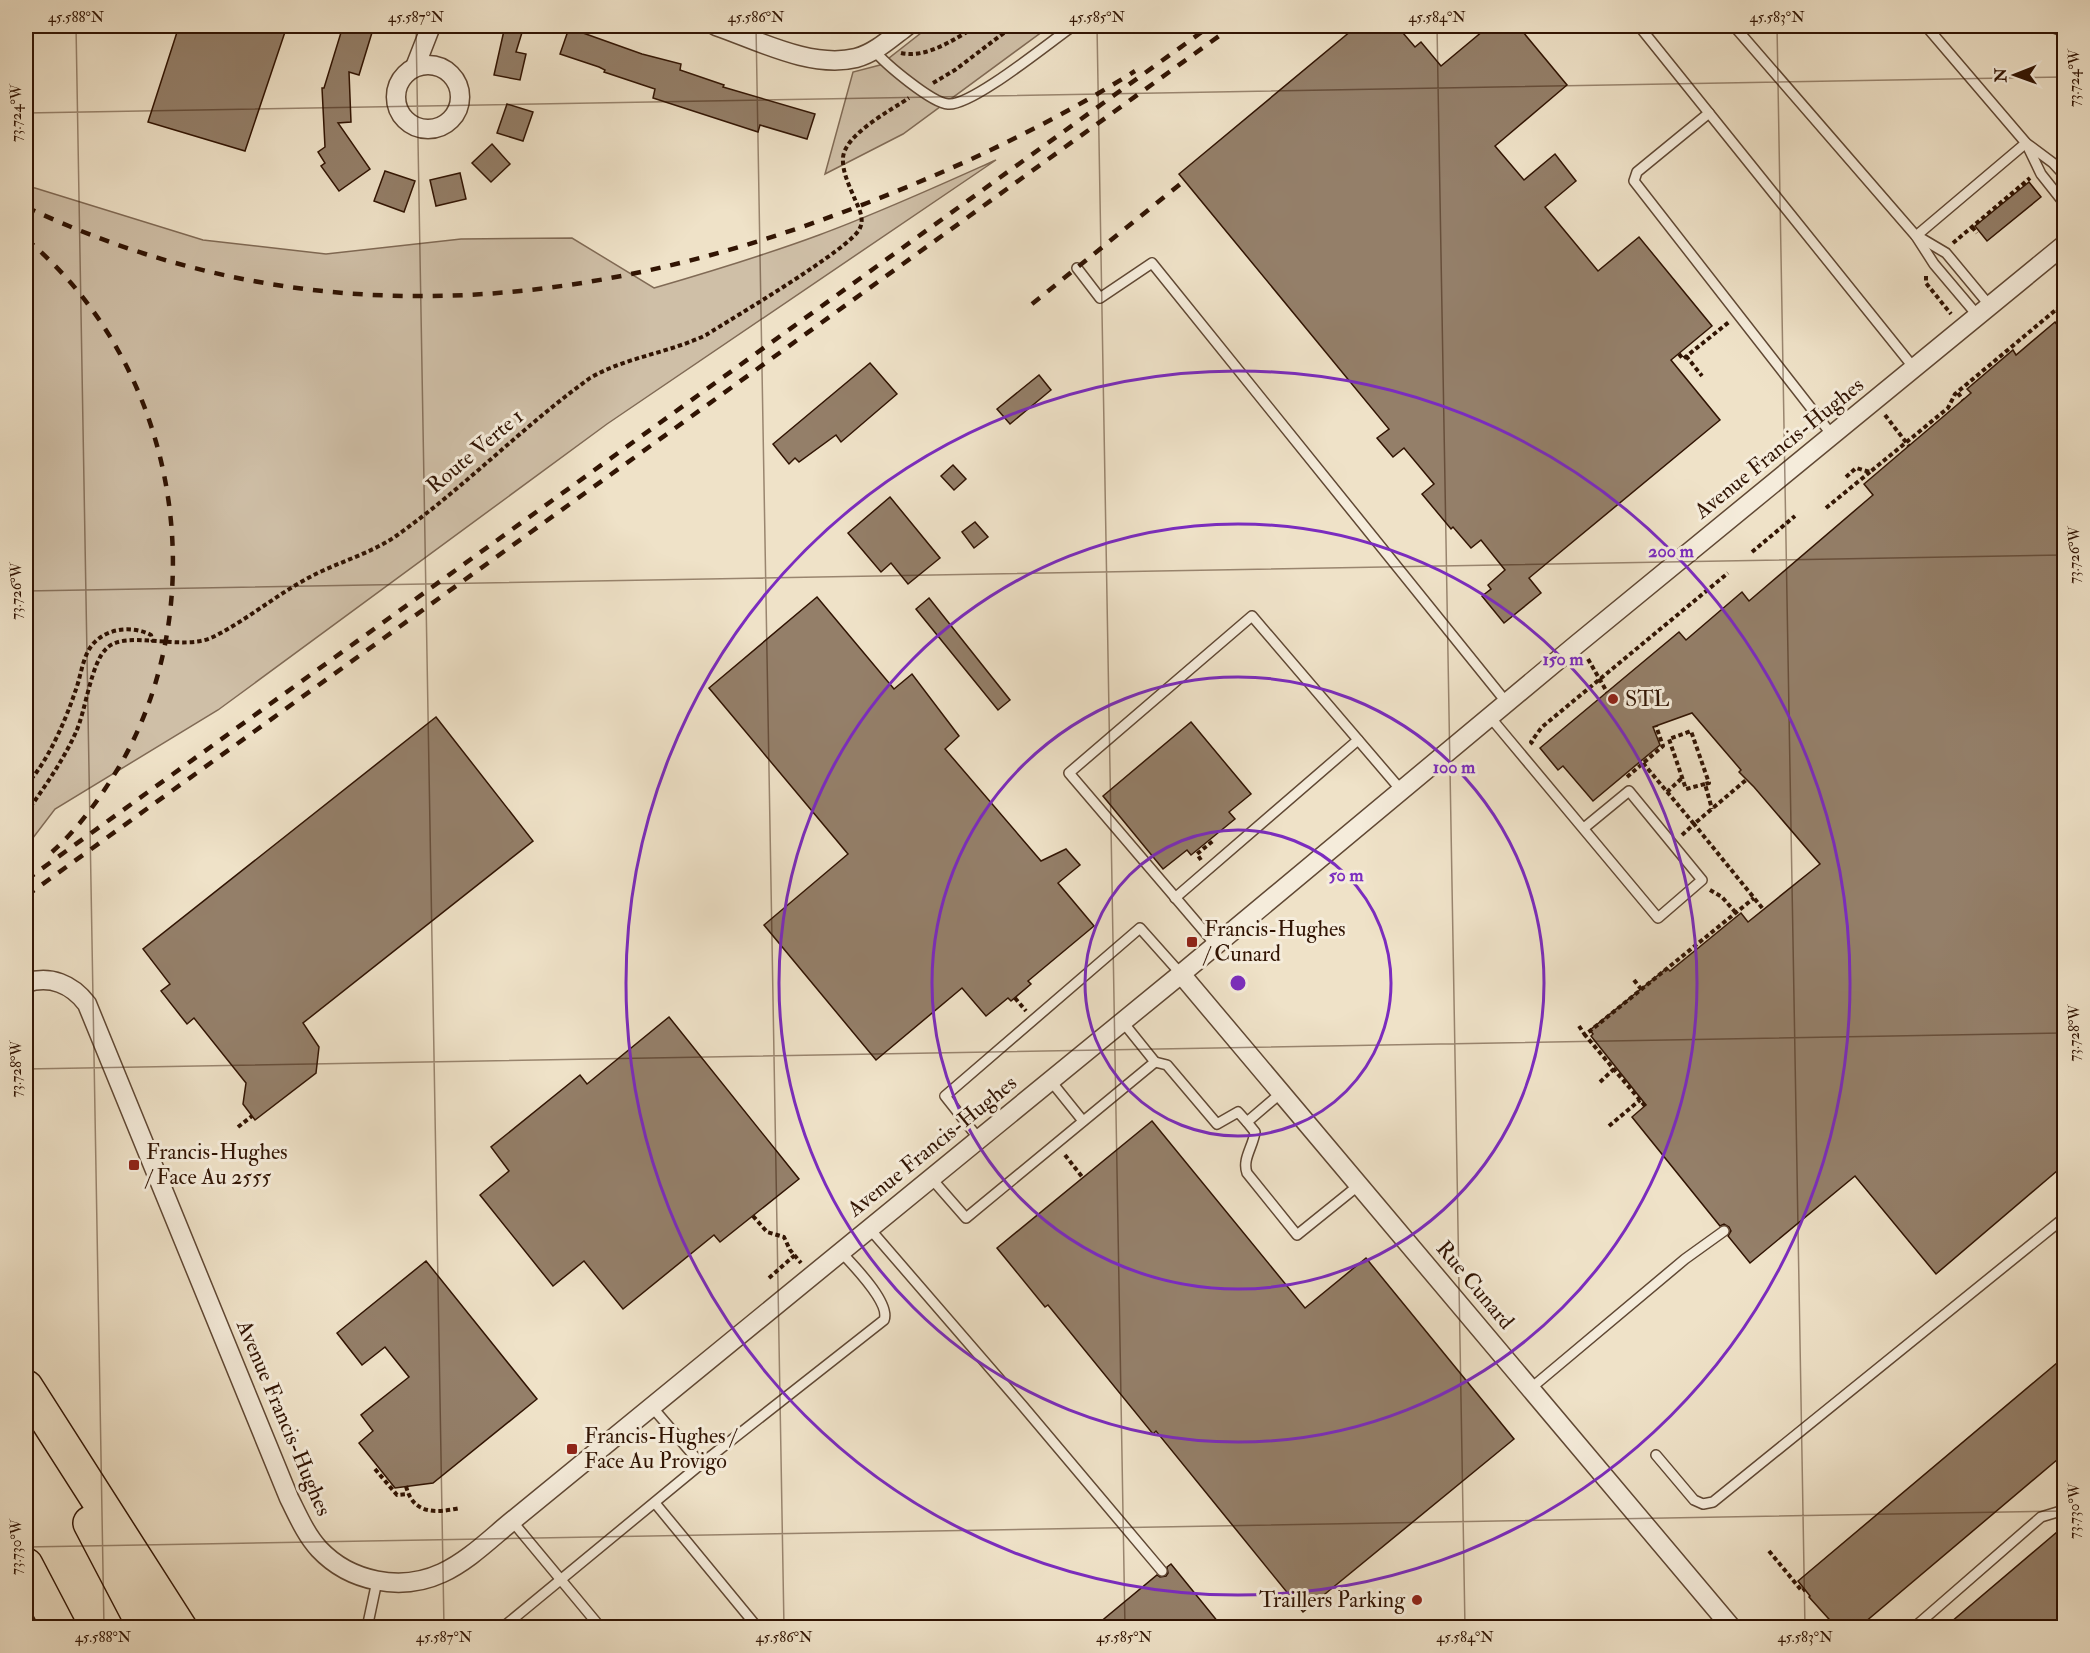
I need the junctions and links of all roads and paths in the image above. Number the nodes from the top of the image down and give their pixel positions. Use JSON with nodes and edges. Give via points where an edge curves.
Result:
{"nodes":[{"id":1,"x":431,"y":26,"type":"edge"},
{"id":2,"x":716,"y":26,"type":"edge"},
{"id":3,"x":907,"y":26,"type":"edge"},
{"id":4,"x":977,"y":26,"type":"edge"},
{"id":5,"x":1013,"y":26,"type":"edge"},
{"id":6,"x":1073,"y":26,"type":"edge"},
{"id":7,"x":1639,"y":26,"type":"edge"},
{"id":8,"x":1734,"y":26,"type":"edge"},
{"id":9,"x":1926,"y":26,"type":"edge"},
{"id":10,"x":2049,"y":26,"type":"edge"},
{"id":11,"x":2064,"y":32,"type":"edge"},
{"id":12,"x":880,"y":46,"type":"junction"},
{"id":13,"x":415,"y":67,"type":"dead end"},
{"id":14,"x":931,"y":85,"type":"dead end"},
{"id":15,"x":915,"y":94,"type":"dead end"},
{"id":16,"x":1709,"y":113,"type":"junction"},
{"id":17,"x":2026,"y":143,"type":"junction"},
{"id":18,"x":2064,"y":175,"type":"edge"},
{"id":19,"x":2032,"y":176,"type":"dead end"},
{"id":20,"x":2064,"y":202,"type":"edge"},
{"id":21,"x":1972,"y":227,"type":"junction"},
{"id":22,"x":1977,"y":233,"type":"dead end"},
{"id":23,"x":1916,"y":236,"type":"junction"},
{"id":24,"x":2064,"y":245,"type":"edge"},
{"id":25,"x":1950,"y":246,"type":"dead end"},
{"id":26,"x":1077,"y":268,"type":"dead end"},
{"id":27,"x":2064,"y":303,"type":"edge"},
{"id":28,"x":2057,"y":309,"type":"junction"},
{"id":29,"x":1984,"y":311,"type":"junction"},
{"id":30,"x":2064,"y":318,"type":"edge"},
{"id":31,"x":1729,"y":322,"type":"dead end"},
{"id":32,"x":1679,"y":354,"type":"dead end"},
{"id":33,"x":1686,"y":356,"type":"junction"},
{"id":34,"x":1914,"y":368,"type":"junction"},
{"id":35,"x":1702,"y":376,"type":"dead end"},
{"id":36,"x":1958,"y":393,"type":"junction"},
{"id":37,"x":1963,"y":400,"type":"dead end"},
{"id":38,"x":1884,"y":415,"type":"dead end"},
{"id":39,"x":1832,"y":435,"type":"junction"},
{"id":40,"x":1908,"y":444,"type":"junction"},
{"id":41,"x":1869,"y":472,"type":"junction"},
{"id":42,"x":1846,"y":477,"type":"dead end"},
{"id":43,"x":1826,"y":508,"type":"dead end"},
{"id":44,"x":1795,"y":516,"type":"dead end"},
{"id":45,"x":1752,"y":552,"type":"dead end"},
{"id":46,"x":1728,"y":573,"type":"dead end"},
{"id":47,"x":153,"y":642,"type":"junction"},
{"id":48,"x":1588,"y":659,"type":"dead end"},
{"id":49,"x":1600,"y":680,"type":"junction"},
{"id":50,"x":1607,"y":692,"type":"dead end"},
{"id":51,"x":1507,"y":703,"type":"junction"},
{"id":52,"x":1490,"y":717,"type":"junction"},
{"id":53,"x":1656,"y":726,"type":"dead end"},
{"id":54,"x":1358,"y":740,"type":"junction"},
{"id":55,"x":1669,"y":743,"type":"junction"},
{"id":56,"x":1663,"y":746,"type":"junction"},
{"id":57,"x":1537,"y":749,"type":"dead end"},
{"id":58,"x":1643,"y":763,"type":"junction"},
{"id":59,"x":1682,"y":778,"type":"junction"},
{"id":60,"x":1746,"y":780,"type":"dead end"},
{"id":61,"x":1621,"y":782,"type":"dead end"},
{"id":62,"x":1705,"y":784,"type":"junction"},
{"id":63,"x":26,"y":785,"type":"edge"},
{"id":64,"x":1401,"y":790,"type":"junction"},
{"id":65,"x":1667,"y":792,"type":"junction"},
{"id":66,"x":1712,"y":809,"type":"junction"},
{"id":67,"x":26,"y":813,"type":"edge"},
{"id":68,"x":1694,"y":824,"type":"junction"},
{"id":69,"x":1584,"y":828,"type":"junction"},
{"id":70,"x":1209,"y":834,"type":"dead end"},
{"id":71,"x":1214,"y":840,"type":"junction"},
{"id":72,"x":1218,"y":845,"type":"dead end"},
{"id":73,"x":1200,"y":858,"type":"dead end"},
{"id":74,"x":1709,"y":889,"type":"dead end"},
{"id":75,"x":1175,"y":897,"type":"junction"},
{"id":76,"x":1754,"y":898,"type":"junction"},
{"id":77,"x":1763,"y":909,"type":"dead end"},
{"id":78,"x":1736,"y":913,"type":"junction"},
{"id":79,"x":1215,"y":944,"type":"junction"},
{"id":80,"x":1181,"y":974,"type":"junction"},
{"id":81,"x":1634,"y":980,"type":"dead end"},
{"id":82,"x":26,"y":983,"type":"edge"},
{"id":83,"x":1641,"y":989,"type":"junction"},
{"id":84,"x":1122,"y":1021,"type":"junction"},
{"id":85,"x":1579,"y":1026,"type":"dead end"},
{"id":86,"x":1585,"y":1035,"type":"junction"},
{"id":87,"x":1155,"y":1062,"type":"junction"},
{"id":88,"x":1614,"y":1069,"type":"junction"},
{"id":89,"x":1050,"y":1080,"type":"junction"},
{"id":90,"x":1600,"y":1082,"type":"dead end"},
{"id":91,"x":1281,"y":1093,"type":"junction"},
{"id":92,"x":1640,"y":1100,"type":"junction"},
{"id":93,"x":1645,"y":1106,"type":"dead end"},
{"id":94,"x":252,"y":1116,"type":"dead end"},
{"id":95,"x":1083,"y":1121,"type":"junction"},
{"id":96,"x":1247,"y":1122,"type":"junction"},
{"id":97,"x":238,"y":1126,"type":"dead end"},
{"id":98,"x":1609,"y":1126,"type":"dead end"},
{"id":99,"x":979,"y":1139,"type":"junction"},
{"id":100,"x":1064,"y":1153,"type":"dead end"},
{"id":101,"x":931,"y":1178,"type":"junction"},
{"id":102,"x":1083,"y":1178,"type":"dead end"},
{"id":103,"x":1359,"y":1185,"type":"junction"},
{"id":104,"x":753,"y":1216,"type":"dead end"},
{"id":105,"x":2064,"y":1218,"type":"edge"},
{"id":106,"x":869,"y":1228,"type":"junction"},
{"id":107,"x":1724,"y":1231,"type":"dead end"},
{"id":108,"x":841,"y":1252,"type":"junction"},
{"id":109,"x":795,"y":1255,"type":"junction"},
{"id":110,"x":801,"y":1263,"type":"dead end"},
{"id":111,"x":769,"y":1278,"type":"dead end"},
{"id":112,"x":26,"y":1387,"type":"edge"},
{"id":113,"x":1530,"y":1389,"type":"junction"},
{"id":114,"x":26,"y":1396,"type":"edge"},
{"id":115,"x":652,"y":1407,"type":"junction"},
{"id":116,"x":1656,"y":1455,"type":"dead end"},
{"id":117,"x":701,"y":1464,"type":"junction"},
{"id":118,"x":375,"y":1469,"type":"dead end"},
{"id":119,"x":406,"y":1486,"type":"dead end"},
{"id":120,"x":408,"y":1494,"type":"junction"},
{"id":121,"x":655,"y":1503,"type":"junction"},
{"id":122,"x":460,"y":1508,"type":"dead end"},
{"id":123,"x":2064,"y":1510,"type":"edge"},
{"id":124,"x":512,"y":1521,"type":"junction"},
{"id":125,"x":1769,"y":1551,"type":"dead end"},
{"id":126,"x":26,"y":1565,"type":"edge"},
{"id":127,"x":1162,"y":1571,"type":"dead end"},
{"id":128,"x":561,"y":1580,"type":"junction"},
{"id":129,"x":377,"y":1581,"type":"junction"},
{"id":130,"x":1805,"y":1589,"type":"dead end"},
{"id":131,"x":1917,"y":1627,"type":"edge"},
{"id":132,"x":59,"y":1628,"type":"edge"},
{"id":133,"x":145,"y":1628,"type":"edge"},
{"id":134,"x":180,"y":1628,"type":"edge"},
{"id":135,"x":367,"y":1628,"type":"edge"},
{"id":136,"x":502,"y":1628,"type":"edge"},
{"id":137,"x":601,"y":1628,"type":"edge"},
{"id":138,"x":758,"y":1628,"type":"edge"},
{"id":139,"x":1732,"y":1628,"type":"edge"}],
"edges":[{"from":1,"to":13,"type":"street"},
{"from":2,"to":12,"type":"street","via":[[803,57],[856,58]]},
{"from":3,"to":12,"type":"street"},
{"from":4,"to":12,"type":"path","via":[[922,52],[904,54]]},
{"from":5,"to":14,"type":"path"},
{"from":6,"to":12,"type":"lane","via":[[974,96],[954,104],[939,101],[891,67]]},
{"from":7,"to":16,"type":"lane"},
{"from":8,"to":23,"type":"lane"},
{"from":9,"to":17,"type":"lane"},
{"from":10,"to":11,"type":"lane"},
{"from":15,"to":47,"type":"path","name":"Route Verte 1","via":[[878,118],[845,150],[843,168],[861,224],[852,239],[833,253],[706,335],[590,378],[384,544],[301,582],[213,637],[190,644]]},
{"from":16,"to":34,"type":"lane"},
{"from":16,"to":39,"type":"lane","via":[[1637,172],[1634,181]]},
{"from":17,"to":18,"type":"lane"},
{"from":17,"to":20,"type":"lane","via":[[2041,174]]},
{"from":17,"to":23,"type":"lane"},
{"from":19,"to":21,"type":"path"},
{"from":21,"to":22,"type":"path"},
{"from":21,"to":25,"type":"path"},
{"from":23,"to":29,"type":"lane","via":[[1934,264]]},
{"from":23,"to":29,"type":"lane","via":[[1946,254]]},
{"from":24,"to":29,"type":"street","name":"Avenue Francis-Hughes"},
{"from":26,"to":51,"type":"lane","via":[[1100,298],[1152,263]]},
{"from":27,"to":28,"type":"path"},
{"from":28,"to":30,"type":"path"},
{"from":28,"to":36,"type":"path"},
{"from":29,"to":34,"type":"street","name":"Avenue Francis-Hughes"},
{"from":31,"to":33,"type":"path"},
{"from":32,"to":33,"type":"path","via":[[1683,359]]},
{"from":33,"to":35,"type":"path"},
{"from":34,"to":39,"type":"street","name":"Avenue Francis-Hughes"},
{"from":36,"to":37,"type":"path"},
{"from":36,"to":40,"type":"path","via":[[1948,408]]},
{"from":38,"to":40,"type":"path"},
{"from":39,"to":51,"type":"street","name":"Avenue Francis-Hughes"},
{"from":40,"to":41,"type":"path"},
{"from":41,"to":42,"type":"path","via":[[1857,468]]},
{"from":41,"to":43,"type":"path"},
{"from":44,"to":45,"type":"path"},
{"from":46,"to":49,"type":"path"},
{"from":47,"to":63,"type":"path","via":[[146,632],[123,629],[104,635],[94,644],[61,725],[38,772]]},
{"from":47,"to":67,"type":"path","name":"Route Verte 1","via":[[120,641],[106,649],[96,667],[72,741]]},
{"from":48,"to":49,"type":"path"},
{"from":49,"to":50,"type":"path"},
{"from":49,"to":57,"type":"path","via":[[1542,727],[1532,742]]},
{"from":51,"to":52,"type":"street","name":"Avenue Francis-Hughes"},
{"from":52,"to":64,"type":"street","name":"Avenue Francis-Hughes"},
{"from":52,"to":69,"type":"lane"},
{"from":53,"to":56,"type":"path"},
{"from":54,"to":64,"type":"lane"},
{"from":54,"to":75,"type":"lane"},
{"from":54,"to":75,"type":"lane","via":[[1252,616],[1069,773]]},
{"from":55,"to":56,"type":"path"},
{"from":55,"to":59,"type":"path"},
{"from":55,"to":62,"type":"path","via":[[1669,739],[1691,731],[1709,783]]},
{"from":56,"to":58,"type":"path"},
{"from":58,"to":61,"type":"path"},
{"from":58,"to":65,"type":"path"},
{"from":59,"to":62,"type":"path","via":[[1686,789]]},
{"from":59,"to":65,"type":"path"},
{"from":60,"to":66,"type":"path"},
{"from":62,"to":66,"type":"path"},
{"from":64,"to":79,"type":"street","name":"Avenue Francis-Hughes"},
{"from":65,"to":68,"type":"path"},
{"from":66,"to":68,"type":"path"},
{"from":68,"to":76,"type":"path"},
{"from":69,"to":69,"type":"lane","via":[[1658,918],[1702,880],[1629,791]]},
{"from":70,"to":71,"type":"path"},
{"from":71,"to":72,"type":"path"},
{"from":71,"to":73,"type":"path","via":[[1197,854]]},
{"from":74,"to":78,"type":"path"},
{"from":75,"to":79,"type":"lane"},
{"from":76,"to":77,"type":"path"},
{"from":76,"to":78,"type":"path"},
{"from":78,"to":83,"type":"path"},
{"from":79,"to":80,"type":"street","name":"Avenue Francis-Hughes"},
{"from":80,"to":84,"type":"street","name":"Avenue Francis-Hughes"},
{"from":80,"to":91,"type":"street","name":"Rue Cunard"},
{"from":80,"to":99,"type":"lane","via":[[1140,928],[945,1096]]},
{"from":81,"to":83,"type":"path"},
{"from":82,"to":129,"type":"street","name":"Avenue Francis-Hughes","via":[[58,982],[72,988],[87,1004],[300,1522],[319,1549],[336,1564]]},
{"from":83,"to":86,"type":"path"},
{"from":84,"to":87,"type":"lane"},
{"from":84,"to":89,"type":"street","name":"Avenue Francis-Hughes"},
{"from":85,"to":86,"type":"path"},
{"from":86,"to":88,"type":"path"},
{"from":87,"to":95,"type":"lane"},
{"from":87,"to":96,"type":"lane","via":[[1167,1065],[1217,1124],[1238,1112]]},
{"from":88,"to":90,"type":"path"},
{"from":88,"to":92,"type":"path"},
{"from":89,"to":95,"type":"lane"},
{"from":89,"to":99,"type":"street","name":"Avenue Francis-Hughes"},
{"from":91,"to":96,"type":"lane"},
{"from":91,"to":103,"type":"street","name":"Rue Cunard"},
{"from":92,"to":93,"type":"path"},
{"from":92,"to":98,"type":"path"},
{"from":94,"to":97,"type":"path"},
{"from":95,"to":101,"type":"lane","via":[[966,1218]]},
{"from":96,"to":103,"type":"lane","via":[[1255,1132],[1246,1159],[1247,1173],[1298,1235]]},
{"from":99,"to":101,"type":"street","name":"Avenue Francis-Hughes"},
{"from":100,"to":102,"type":"path"},
{"from":101,"to":106,"type":"street","name":"Avenue Francis-Hughes"},
{"from":103,"to":113,"type":"street","name":"Rue Cunard"},
{"from":104,"to":109,"type":"path","via":[[767,1232],[784,1237]]},
{"from":105,"to":116,"type":"lane","via":[[1713,1502],[1703,1504],[1694,1500]]},
{"from":106,"to":108,"type":"street","name":"Avenue Francis-Hughes"},
{"from":106,"to":127,"type":"lane"},
{"from":107,"to":113,"type":"lane"},
{"from":108,"to":115,"type":"street","name":"Avenue Francis-Hughes"},
{"from":108,"to":117,"type":"lane","via":[[884,1306],[884,1320]]},
{"from":109,"to":110,"type":"path"},
{"from":109,"to":111,"type":"path"},
{"from":112,"to":134,"type":"highway"},
{"from":113,"to":139,"type":"street","name":"Rue Cunard"},
{"from":114,"to":133,"type":"highway"},
{"from":115,"to":117,"type":"lane"},
{"from":115,"to":124,"type":"street","name":"Avenue Francis-Hughes"},
{"from":117,"to":121,"type":"lane"},
{"from":118,"to":120,"type":"path","via":[[397,1495]]},
{"from":119,"to":120,"type":"path"},
{"from":120,"to":122,"type":"path","via":[[414,1505],[436,1512]]},
{"from":121,"to":128,"type":"lane"},
{"from":121,"to":138,"type":"lane"},
{"from":123,"to":131,"type":"lane","via":[[2041,1517]]},
{"from":124,"to":128,"type":"lane"},
{"from":124,"to":129,"type":"street","name":"Avenue Francis-Hughes","via":[[442,1573],[410,1582]]},
{"from":125,"to":130,"type":"path","via":[[1802,1591]]},
{"from":126,"to":132,"type":"highway"},
{"from":128,"to":136,"type":"lane"},
{"from":128,"to":137,"type":"lane"},
{"from":129,"to":135,"type":"lane"}]}
